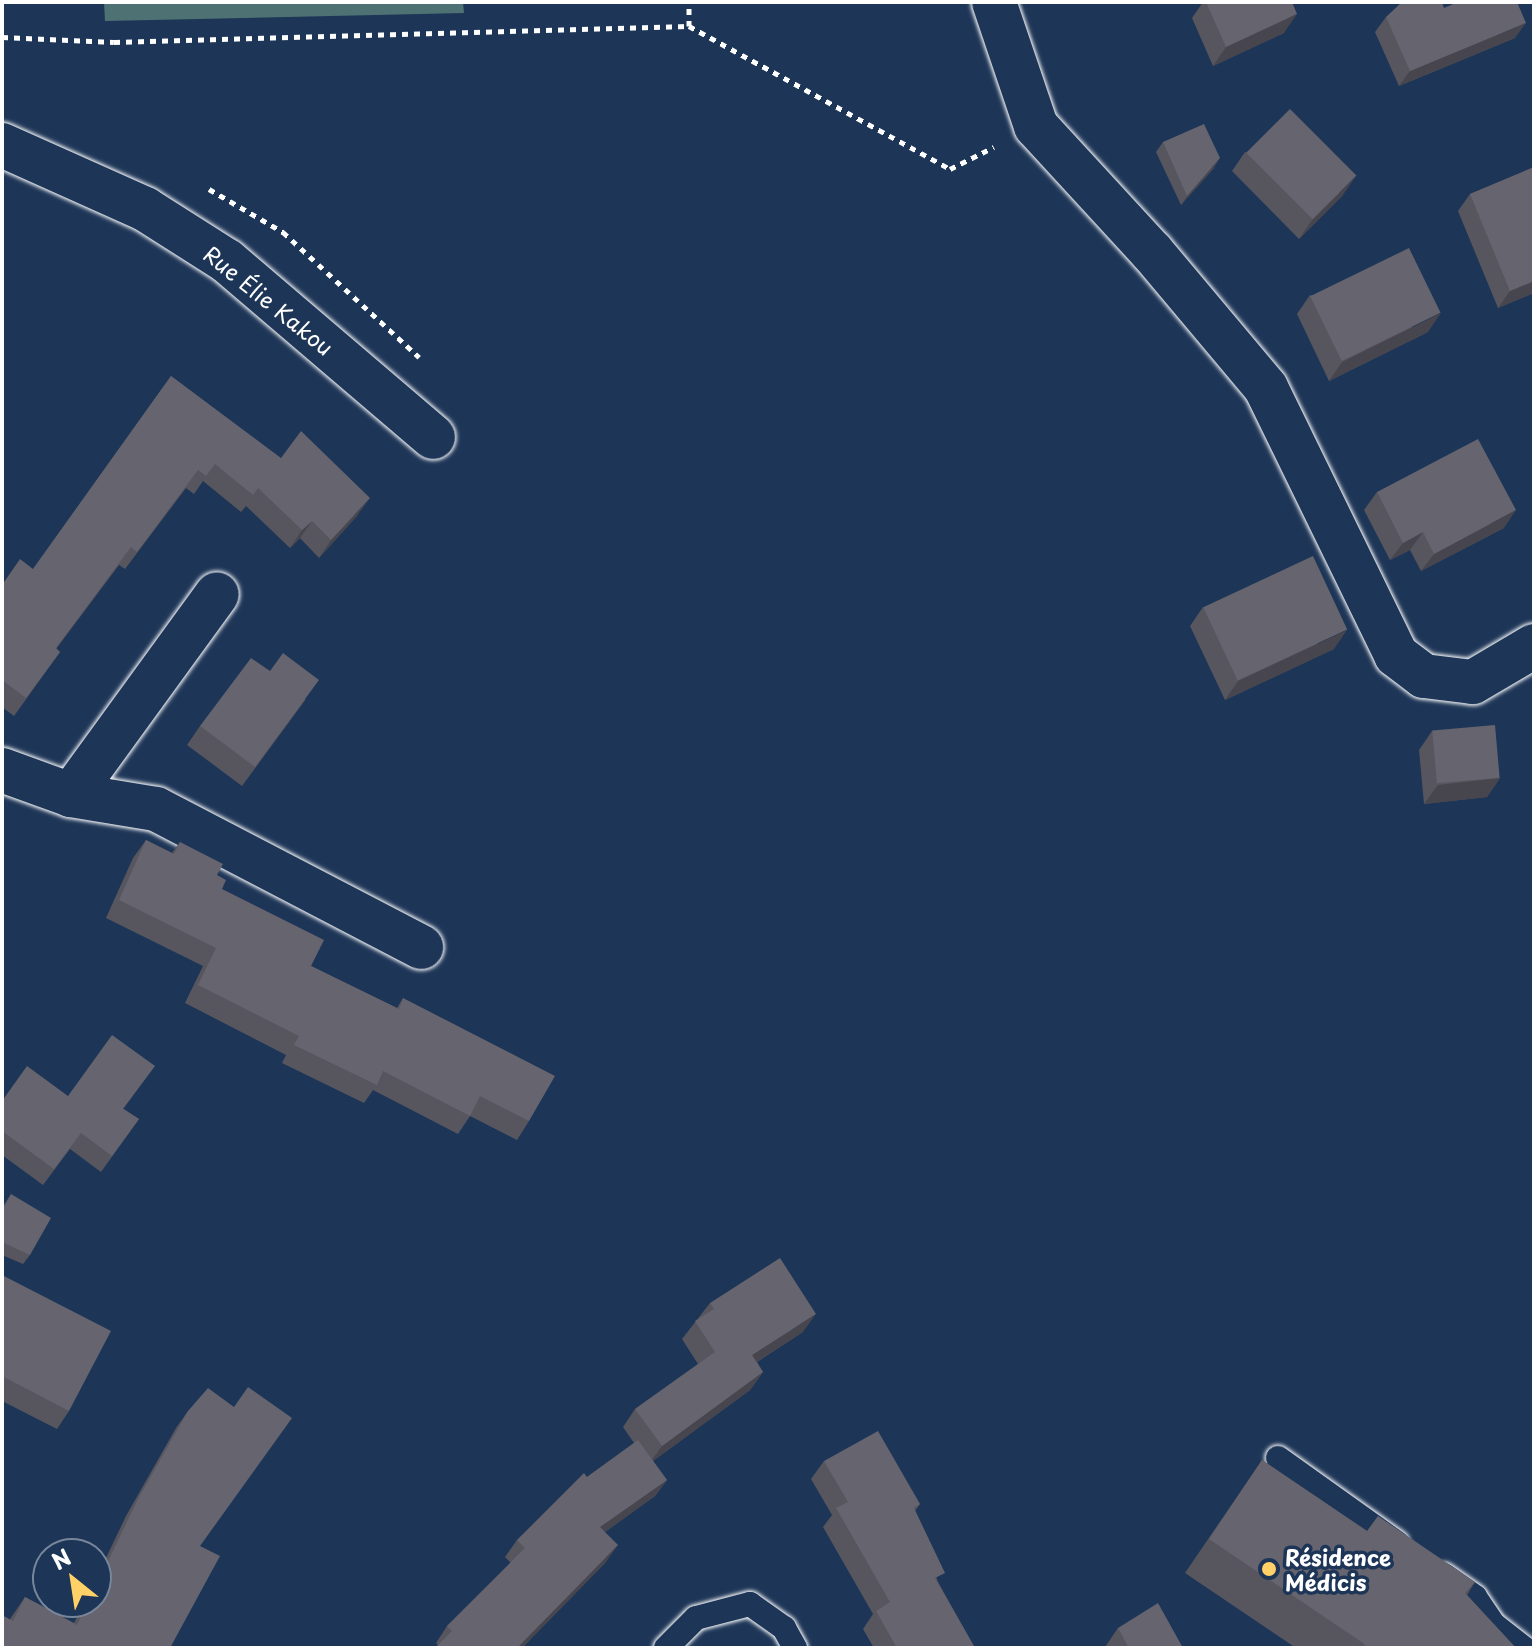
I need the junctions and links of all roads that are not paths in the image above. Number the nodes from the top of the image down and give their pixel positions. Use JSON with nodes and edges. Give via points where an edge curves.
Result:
{"nodes":[{"id":1,"x":994,"y":2,"type":"edge"},
{"id":2,"x":2,"y":145,"type":"edge"},
{"id":3,"x":433,"y":437,"type":"dead end"},
{"id":4,"x":217,"y":594,"type":"dead end"},
{"id":5,"x":1534,"y":646,"type":"edge"},
{"id":6,"x":2,"y":770,"type":"edge"},
{"id":7,"x":71,"y":795,"type":"junction"},
{"id":8,"x":421,"y":947,"type":"dead end"},
{"id":9,"x":1278,"y":1458,"type":"dead end"},
{"id":10,"x":666,"y":1648,"type":"edge"},
{"id":11,"x":795,"y":1648,"type":"edge"},
{"id":12,"x":1524,"y":1648,"type":"edge"}],
"edges":[{"from":1,"to":5,"type":"street","via":[[1036,126],[1152,252],[1266,388],[1396,655],[1424,676],[1473,682]]},
{"from":2,"to":3,"type":"street","name":"Rue Élie Kakou","via":[[145,209],[227,261]]},
{"from":4,"to":7,"type":"street"},
{"from":6,"to":7,"type":"street"},
{"from":7,"to":8,"type":"street","via":[[156,809]]},
{"from":9,"to":12,"type":"lane","via":[[1475,1597],[1493,1624]]},
{"from":10,"to":11,"type":"lane","via":[[696,1618],[750,1604],[784,1628]]}]}
